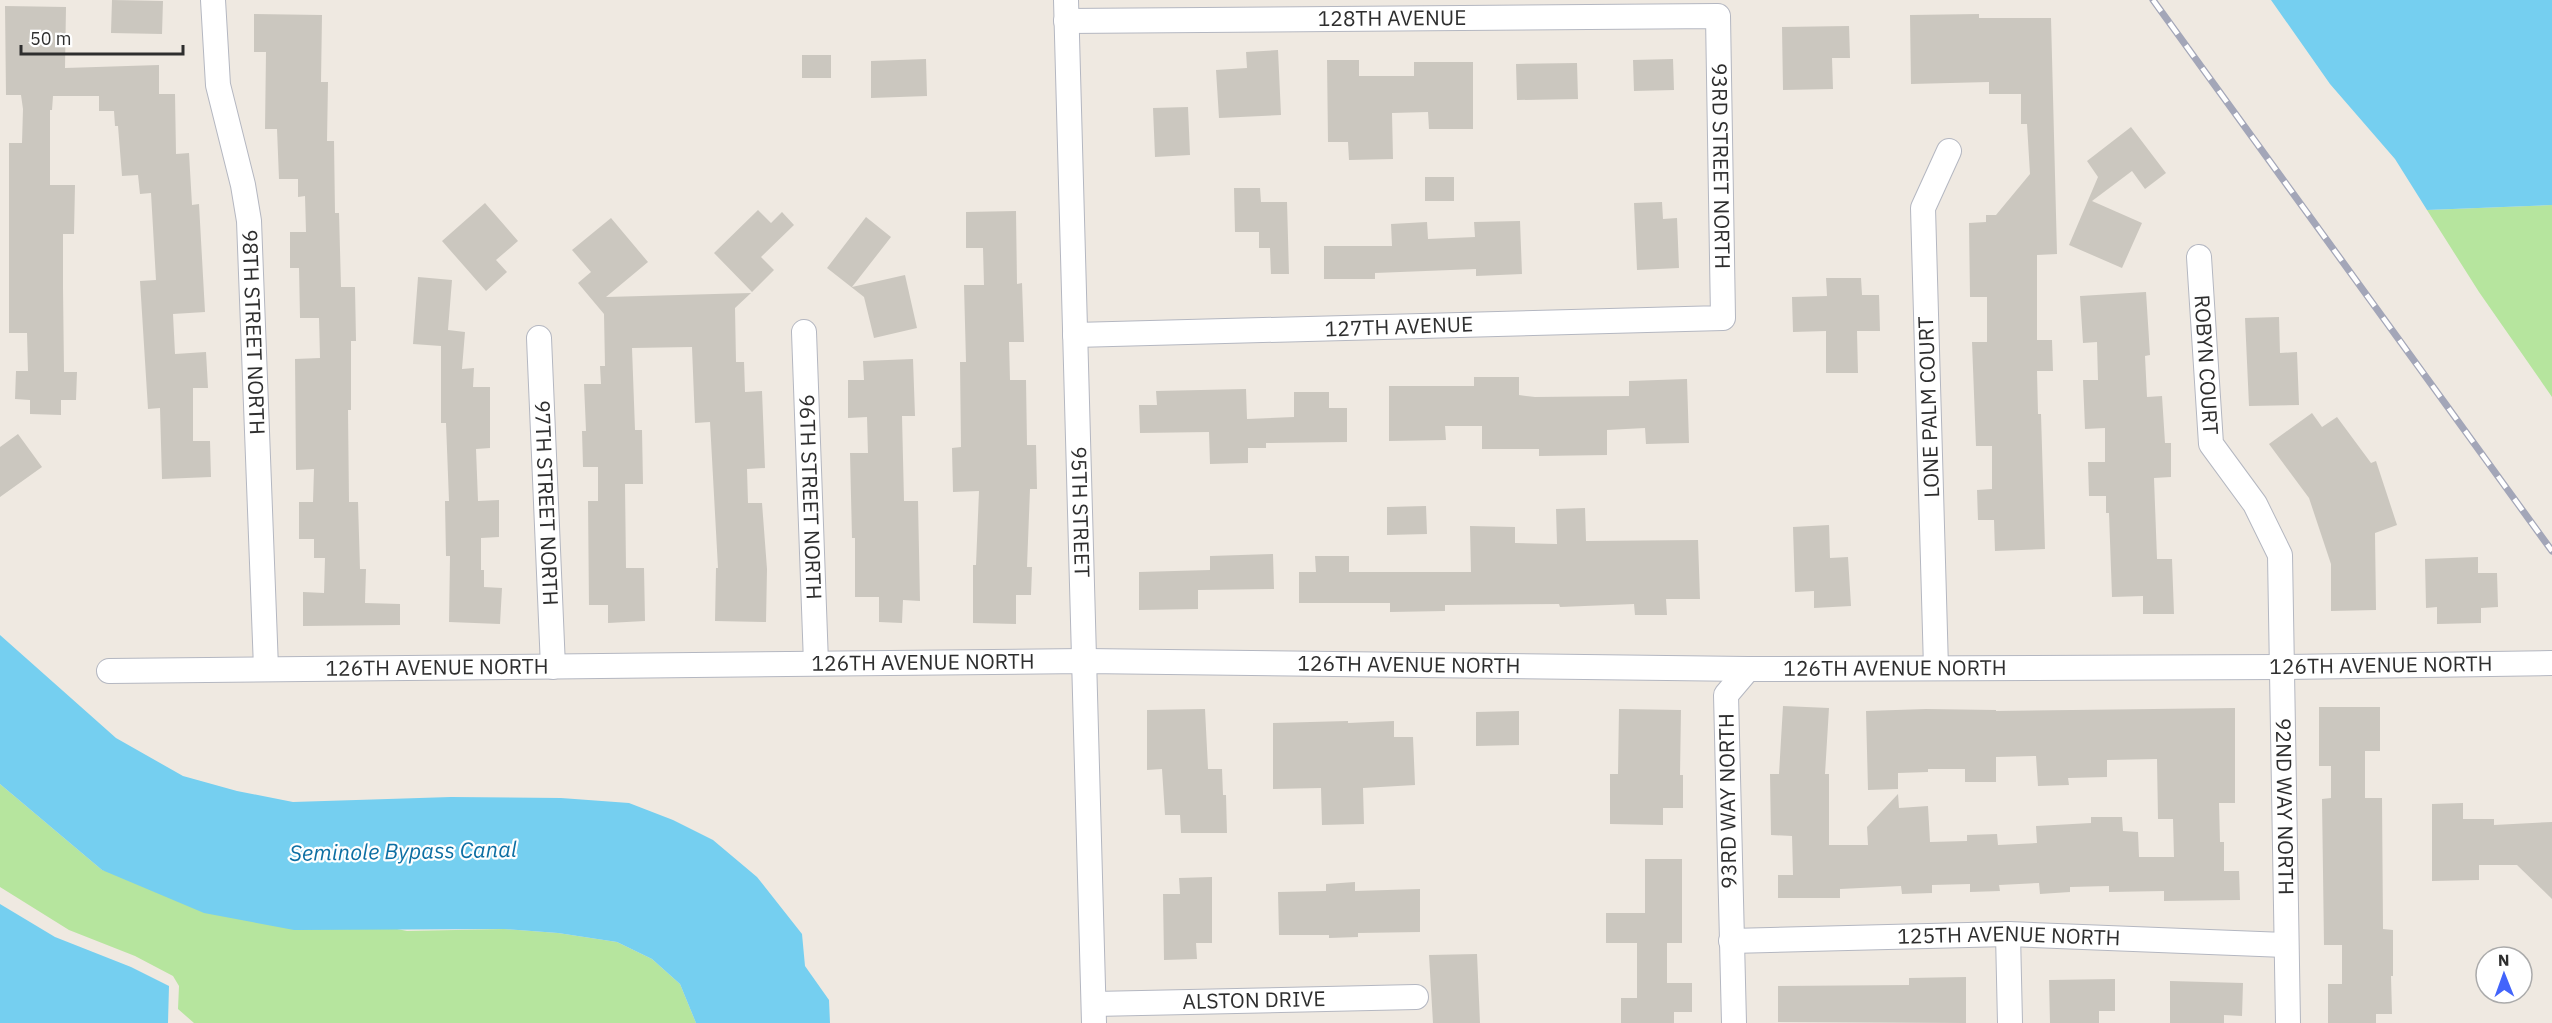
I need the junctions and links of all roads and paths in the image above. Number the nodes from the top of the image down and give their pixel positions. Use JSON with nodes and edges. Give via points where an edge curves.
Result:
{"nodes":[{"id":1,"x":213,"y":0,"type":"edge"},
{"id":2,"x":1066,"y":10,"type":"edge"},
{"id":3,"x":1718,"y":16,"type":"joint"},
{"id":4,"x":1949,"y":151,"type":"dead end"},
{"id":5,"x":2199,"y":257,"type":"dead end"},
{"id":6,"x":1723,"y":318,"type":"joint"},
{"id":7,"x":804,"y":332,"type":"dead end"},
{"id":8,"x":1075,"y":335,"type":"junction"},
{"id":9,"x":539,"y":338,"type":"dead end"},
{"id":10,"x":1085,"y":661,"type":"junction"},
{"id":11,"x":816,"y":663,"type":"junction"},
{"id":12,"x":2552,"y":663,"type":"edge"},
{"id":13,"x":554,"y":667,"type":"junction"},
{"id":14,"x":2281,"y":667,"type":"junction"},
{"id":15,"x":266,"y":668,"type":"junction"},
{"id":16,"x":1936,"y":668,"type":"junction"},
{"id":17,"x":1748,"y":669,"type":"junction"},
{"id":18,"x":109,"y":671,"type":"dead end"},
{"id":19,"x":2008,"y":934,"type":"junction"},
{"id":20,"x":1731,"y":940,"type":"junction"},
{"id":21,"x":2285,"y":945,"type":"junction"},
{"id":22,"x":1416,"y":997,"type":"dead end"},
{"id":23,"x":1094,"y":1013,"type":"edge"},
{"id":24,"x":1734,"y":1023,"type":"edge"},
{"id":25,"x":2010,"y":1023,"type":"edge"},
{"id":26,"x":2288,"y":1023,"type":"edge"}],
"edges":[{"from":1,"to":15,"type":"street","name":"98TH STREET NORTH","via":[[218,85],[243,185],[250,239]]},
{"from":2,"to":3,"type":"street","name":"128TH AVENUE"},
{"from":2,"to":8,"type":"street","name":"95TH STREET"},
{"from":3,"to":6,"type":"street","name":"93RD STREET NORTH"},
{"from":4,"to":16,"type":"street","name":"LONE PALM COURT","via":[[1923,208]]},
{"from":5,"to":14,"type":"street","name":"ROBYN COURT","via":[[2211,444],[2255,504],[2280,555]]},
{"from":6,"to":8,"type":"street","name":"127TH AVENUE"},
{"from":7,"to":11,"type":"street","name":"96TH STREET NORTH"},
{"from":8,"to":10,"type":"street","name":"95TH STREET"},
{"from":9,"to":13,"type":"street","name":"97TH STREET NORTH"},
{"from":10,"to":11,"type":"street","name":"126TH AVENUE NORTH"},
{"from":10,"to":17,"type":"street","name":"126TH AVENUE NORTH"},
{"from":10,"to":23,"type":"street","name":"95TH STREET"},
{"from":11,"to":13,"type":"street","name":"126TH AVENUE NORTH"},
{"from":12,"to":14,"type":"street","name":"126TH AVENUE NORTH"},
{"from":13,"to":15,"type":"street","name":"126TH AVENUE NORTH"},
{"from":14,"to":16,"type":"street","name":"126TH AVENUE NORTH"},
{"from":14,"to":21,"type":"street","name":"92ND WAY NORTH"},
{"from":15,"to":18,"type":"street","name":"126TH AVENUE NORTH"},
{"from":16,"to":17,"type":"street","name":"126TH AVENUE NORTH"},
{"from":17,"to":20,"type":"street","name":"93RD WAY NORTH","via":[[1726,694]]},
{"from":19,"to":20,"type":"street","name":"125TH AVENUE NORTH"},
{"from":19,"to":21,"type":"street","name":"125TH AVENUE NORTH"},
{"from":19,"to":25,"type":"street"},
{"from":20,"to":24,"type":"street","name":"93RD WAY NORTH"},
{"from":21,"to":26,"type":"street","name":"92ND WAY NORTH"},
{"from":22,"to":23,"type":"street","name":"ALSTON DRIVE"}]}
